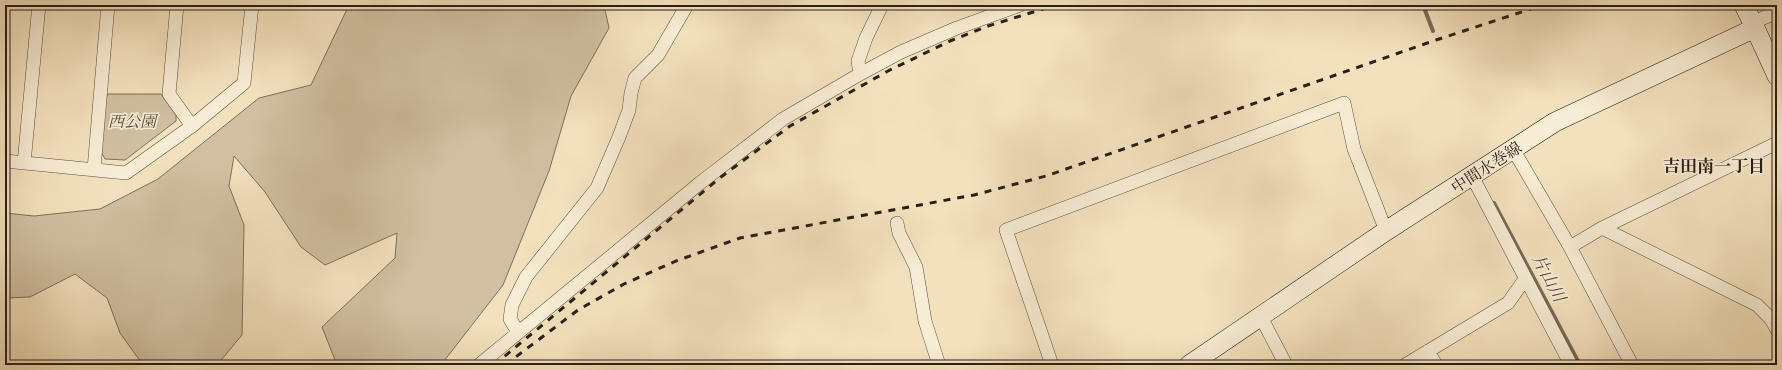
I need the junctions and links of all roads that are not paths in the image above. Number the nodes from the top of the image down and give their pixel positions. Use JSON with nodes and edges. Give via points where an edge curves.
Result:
{"nodes":[{"id":1,"x":39,"y":5,"type":"edge"},
{"id":2,"x":108,"y":5,"type":"edge"},
{"id":3,"x":177,"y":5,"type":"edge"},
{"id":4,"x":252,"y":5,"type":"edge"},
{"id":5,"x":687,"y":5,"type":"edge"},
{"id":6,"x":882,"y":5,"type":"edge"},
{"id":7,"x":1020,"y":5,"type":"edge"},
{"id":8,"x":1744,"y":5,"type":"edge"},
{"id":9,"x":1777,"y":12,"type":"edge"},
{"id":10,"x":1753,"y":25,"type":"junction"},
{"id":11,"x":860,"y":74,"type":"junction"},
{"id":12,"x":1777,"y":76,"type":"edge"},
{"id":13,"x":192,"y":126,"type":"junction"},
{"id":14,"x":1777,"y":143,"type":"edge"},
{"id":15,"x":1513,"y":149,"type":"junction"},
{"id":16,"x":5,"y":161,"type":"edge"},
{"id":17,"x":24,"y":163,"type":"junction"},
{"id":18,"x":94,"y":169,"type":"junction"},
{"id":19,"x":1472,"y":176,"type":"junction"},
{"id":20,"x":897,"y":223,"type":"dead end"},
{"id":21,"x":1602,"y":228,"type":"junction"},
{"id":22,"x":1386,"y":231,"type":"junction"},
{"id":23,"x":1570,"y":247,"type":"junction"},
{"id":24,"x":1525,"y":279,"type":"junction"},
{"id":25,"x":1261,"y":317,"type":"junction"},
{"id":26,"x":1775,"y":321,"type":"edge"},
{"id":27,"x":518,"y":332,"type":"junction"},
{"id":28,"x":1428,"y":351,"type":"junction"},
{"id":29,"x":479,"y":365,"type":"edge"},
{"id":30,"x":940,"y":365,"type":"edge"},
{"id":31,"x":1052,"y":365,"type":"edge"},
{"id":32,"x":1189,"y":365,"type":"edge"},
{"id":33,"x":1286,"y":365,"type":"edge"},
{"id":34,"x":1405,"y":365,"type":"edge"},
{"id":35,"x":1436,"y":365,"type":"edge"},
{"id":36,"x":1571,"y":365,"type":"edge"},
{"id":37,"x":1632,"y":365,"type":"edge"}],
"edges":[{"from":1,"to":17,"type":"street"},
{"from":2,"to":18,"type":"street"},
{"from":3,"to":13,"type":"street","via":[[169,94]]},
{"from":4,"to":13,"type":"street","via":[[244,83]]},
{"from":5,"to":27,"type":"street","via":[[658,55],[635,78],[626,117],[597,188],[526,277],[512,305],[510,319]]},
{"from":6,"to":11,"type":"street","via":[[858,61]]},
{"from":7,"to":11,"type":"street","via":[[901,52]]},
{"from":8,"to":10,"type":"main road"},
{"from":9,"to":10,"type":"street"},
{"from":10,"to":12,"type":"main road"},
{"from":10,"to":15,"type":"main road","name":"中間水巻線","via":[[1555,122]]},
{"from":11,"to":27,"type":"street","via":[[783,118]]},
{"from":13,"to":18,"type":"street","via":[[126,173]]},
{"from":14,"to":21,"type":"street"},
{"from":15,"to":19,"type":"main road","name":"中間水巻線"},
{"from":15,"to":23,"type":"street"},
{"from":16,"to":17,"type":"street"},
{"from":17,"to":18,"type":"street"},
{"from":19,"to":22,"type":"main road","name":"中間水巻線"},
{"from":19,"to":24,"type":"street"},
{"from":20,"to":30,"type":"street","via":[[916,267],[925,321]]},
{"from":21,"to":23,"type":"street"},
{"from":21,"to":26,"type":"street","via":[[1757,305]]},
{"from":22,"to":25,"type":"main road","name":"中間水巻線"},
{"from":22,"to":31,"type":"street","via":[[1354,149],[1344,103],[1006,230]]},
{"from":23,"to":37,"type":"street"},
{"from":24,"to":28,"type":"street","via":[[1508,303]]},
{"from":24,"to":36,"type":"street"},
{"from":25,"to":32,"type":"main road","name":"中間水巻線"},
{"from":25,"to":33,"type":"street"},
{"from":27,"to":29,"type":"street"},
{"from":28,"to":34,"type":"street"},
{"from":28,"to":35,"type":"street"}]}
